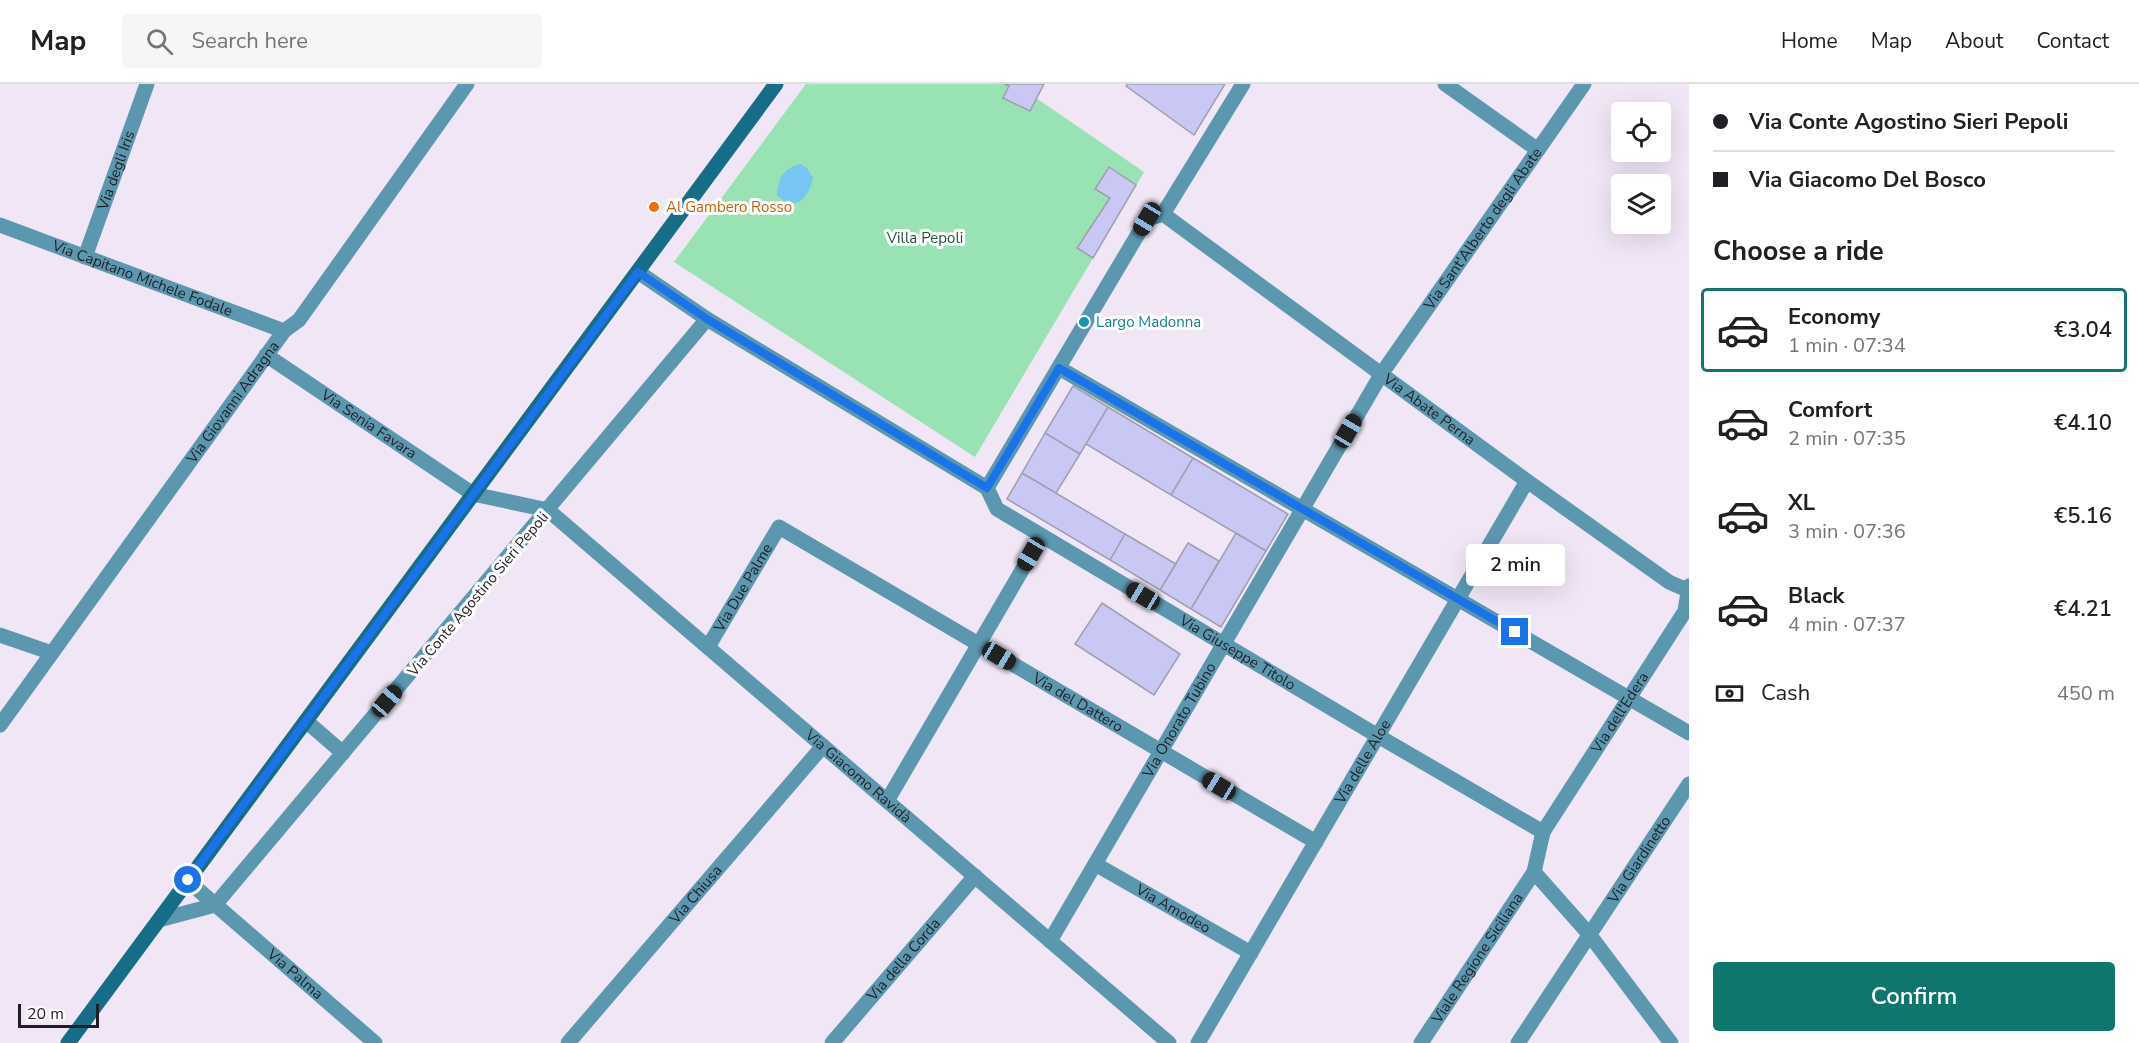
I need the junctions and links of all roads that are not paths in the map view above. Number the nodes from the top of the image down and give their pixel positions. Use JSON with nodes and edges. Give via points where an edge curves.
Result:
{"nodes":[{"id":1,"x":147,"y":84,"type":"edge"},
{"id":2,"x":467,"y":84,"type":"edge"},
{"id":3,"x":776,"y":84,"type":"edge"},
{"id":4,"x":1243,"y":84,"type":"edge"},
{"id":5,"x":1445,"y":84,"type":"edge"},
{"id":6,"x":1584,"y":84,"type":"edge"},
{"id":7,"x":1538,"y":150,"type":"junction"},
{"id":8,"x":1169,"y":218,"type":"junction"},
{"id":9,"x":0,"y":225,"type":"edge"},
{"id":10,"x":85,"y":257,"type":"junction"},
{"id":11,"x":638,"y":272,"type":"junction"},
{"id":12,"x":707,"y":319,"type":"junction"},
{"id":13,"x":284,"y":331,"type":"junction"},
{"id":14,"x":266,"y":355,"type":"junction"},
{"id":15,"x":1059,"y":368,"type":"junction"},
{"id":16,"x":1382,"y":373,"type":"junction"},
{"id":17,"x":1527,"y":481,"type":"junction"},
{"id":18,"x":987,"y":488,"type":"junction"},
{"id":19,"x":473,"y":494,"type":"junction"},
{"id":20,"x":1302,"y":509,"type":"junction"},
{"id":21,"x":548,"y":510,"type":"junction"},
{"id":22,"x":779,"y":527,"type":"joint"},
{"id":23,"x":1042,"y":536,"type":"junction"},
{"id":24,"x":1689,"y":589,"type":"edge"},
{"id":25,"x":1458,"y":599,"type":"junction"},
{"id":26,"x":0,"y":635,"type":"edge"},
{"id":27,"x":979,"y":644,"type":"junction"},
{"id":28,"x":1223,"y":644,"type":"junction"},
{"id":29,"x":708,"y":647,"type":"junction"},
{"id":30,"x":52,"y":653,"type":"junction"},
{"id":31,"x":1630,"y":698,"type":"junction"},
{"id":32,"x":306,"y":721,"type":"junction"},
{"id":33,"x":0,"y":725,"type":"edge"},
{"id":34,"x":1689,"y":733,"type":"edge"},
{"id":35,"x":1378,"y":736,"type":"junction"},
{"id":36,"x":823,"y":746,"type":"junction"},
{"id":37,"x":1161,"y":752,"type":"junction"},
{"id":38,"x":343,"y":753,"type":"junction"},
{"id":39,"x":1689,"y":784,"type":"edge"},
{"id":40,"x":887,"y":801,"type":"junction"},
{"id":41,"x":1544,"y":832,"type":"junction"},
{"id":42,"x":1316,"y":842,"type":"junction"},
{"id":43,"x":1095,"y":864,"type":"junction"},
{"id":44,"x":1534,"y":872,"type":"junction"},
{"id":45,"x":975,"y":876,"type":"junction"},
{"id":46,"x":188,"y":880,"type":"junction"},
{"id":47,"x":215,"y":905,"type":"junction"},
{"id":48,"x":159,"y":920,"type":"junction"},
{"id":49,"x":1589,"y":934,"type":"junction"},
{"id":50,"x":1050,"y":941,"type":"junction"},
{"id":51,"x":1251,"y":953,"type":"junction"},
{"id":52,"x":68,"y":1043,"type":"edge"},
{"id":53,"x":375,"y":1043,"type":"edge"},
{"id":54,"x":568,"y":1043,"type":"edge"},
{"id":55,"x":832,"y":1043,"type":"edge"},
{"id":56,"x":1169,"y":1043,"type":"edge"},
{"id":57,"x":1198,"y":1043,"type":"edge"},
{"id":58,"x":1420,"y":1043,"type":"edge"},
{"id":59,"x":1518,"y":1043,"type":"edge"},
{"id":60,"x":1671,"y":1043,"type":"edge"}],
"edges":[{"from":1,"to":10,"type":"street","name":"Via degli Iris"},
{"from":2,"to":13,"type":"street","name":"Via Giovanni Adragna","via":[[299,320]]},
{"from":3,"to":11,"type":"main road"},
{"from":4,"to":8,"type":"street","via":[[1175,194]]},
{"from":5,"to":7,"type":"street"},
{"from":6,"to":7,"type":"street","name":"Via Sant'Alberto degli Abate"},
{"from":7,"to":16,"type":"street","name":"Via Sant'Alberto degli Abate"},
{"from":8,"to":15,"type":"street","via":[[1147,219]]},
{"from":8,"to":16,"type":"street","name":"Via Abate Perna"},
{"from":9,"to":10,"type":"street","name":"Via Capitano Michele Fodale"},
{"from":10,"to":13,"type":"street","name":"Via Capitano Michele Fodale"},
{"from":11,"to":12,"type":"street","name":"Via Giuseppe Titolo"},
{"from":11,"to":19,"type":"main road"},
{"from":12,"to":18,"type":"street","name":"Via Giuseppe Titolo"},
{"from":12,"to":21,"type":"street","name":"Via Conte Agostino Sieri Pepoli"},
{"from":13,"to":14,"type":"street","name":"Via Giovanni Adragna"},
{"from":14,"to":19,"type":"street","name":"Via Senia Favara"},
{"from":14,"to":30,"type":"street","name":"Via Giovanni Adragna"},
{"from":15,"to":18,"type":"street"},
{"from":15,"to":20,"type":"street"},
{"from":16,"to":17,"type":"street","name":"Via Abate Perna"},
{"from":16,"to":20,"type":"street","name":"Via Onorato Tubino"},
{"from":17,"to":24,"type":"street","name":"Via Abate Perna","via":[[1669,582]]},
{"from":17,"to":25,"type":"street","name":"Via delle Aloe"},
{"from":18,"to":23,"type":"street","name":"Via Giuseppe Titolo","via":[[997,509]]},
{"from":19,"to":21,"type":"street"},
{"from":19,"to":32,"type":"main road"},
{"from":20,"to":25,"type":"street"},
{"from":20,"to":28,"type":"street","name":"Via Onorato Tubino"},
{"from":21,"to":29,"type":"street","name":"Via Giacomo Ravidà"},
{"from":21,"to":38,"type":"street","name":"Via Conte Agostino Sieri Pepoli"},
{"from":22,"to":27,"type":"street","name":"Via del Dattero"},
{"from":22,"to":29,"type":"street","name":"Via Due Palme"},
{"from":23,"to":27,"type":"street"},
{"from":23,"to":28,"type":"street","name":"Via Giuseppe Titolo"},
{"from":24,"to":31,"type":"street","name":"Via dell'Edera","via":[[1685,611]]},
{"from":25,"to":31,"type":"street"},
{"from":25,"to":35,"type":"street","name":"Via delle Aloe"},
{"from":26,"to":30,"type":"street"},
{"from":27,"to":37,"type":"street","name":"Via del Dattero"},
{"from":27,"to":40,"type":"street"},
{"from":28,"to":35,"type":"street","name":"Via Giuseppe Titolo"},
{"from":28,"to":37,"type":"street","name":"Via Onorato Tubino"},
{"from":29,"to":36,"type":"street","name":"Via Giacomo Ravidà"},
{"from":30,"to":33,"type":"street","name":"Via Giovanni Adragna"},
{"from":31,"to":34,"type":"street"},
{"from":31,"to":41,"type":"street","name":"Via dell'Edera"},
{"from":32,"to":38,"type":"street"},
{"from":32,"to":46,"type":"main road"},
{"from":35,"to":41,"type":"street","name":"Via Giuseppe Titolo"},
{"from":35,"to":42,"type":"street","name":"Via delle Aloe"},
{"from":36,"to":40,"type":"street","name":"Via Giacomo Ravidà"},
{"from":36,"to":54,"type":"street","name":"Via Chiusa"},
{"from":37,"to":42,"type":"street","name":"Via del Dattero"},
{"from":37,"to":43,"type":"street","name":"Via Onorato Tubino"},
{"from":38,"to":47,"type":"street","name":"Via Conte Agostino Sieri Pepoli"},
{"from":39,"to":49,"type":"street","name":"Via Giardinetto"},
{"from":40,"to":45,"type":"street","name":"Via Giacomo Ravidà"},
{"from":41,"to":44,"type":"street","name":"Via dell'Edera"},
{"from":42,"to":51,"type":"street","name":"Via delle Aloe"},
{"from":43,"to":50,"type":"street","name":"Via Onorato Tubino"},
{"from":43,"to":51,"type":"street","name":"Via Amodeo"},
{"from":44,"to":49,"type":"street"},
{"from":44,"to":58,"type":"street","name":"Viale Regione Siciliana"},
{"from":45,"to":50,"type":"street","name":"Via Giacomo Ravidà"},
{"from":45,"to":55,"type":"street","name":"Via della Corda"},
{"from":46,"to":47,"type":"street","name":"Via Palma"},
{"from":46,"to":48,"type":"main road"},
{"from":47,"to":48,"type":"street"},
{"from":47,"to":53,"type":"street","name":"Via Palma"},
{"from":48,"to":52,"type":"main road"},
{"from":49,"to":59,"type":"street"},
{"from":49,"to":60,"type":"street"},
{"from":50,"to":56,"type":"street","name":"Via Giacomo Ravidà"},
{"from":51,"to":57,"type":"street","name":"Via delle Aloe"}]}
